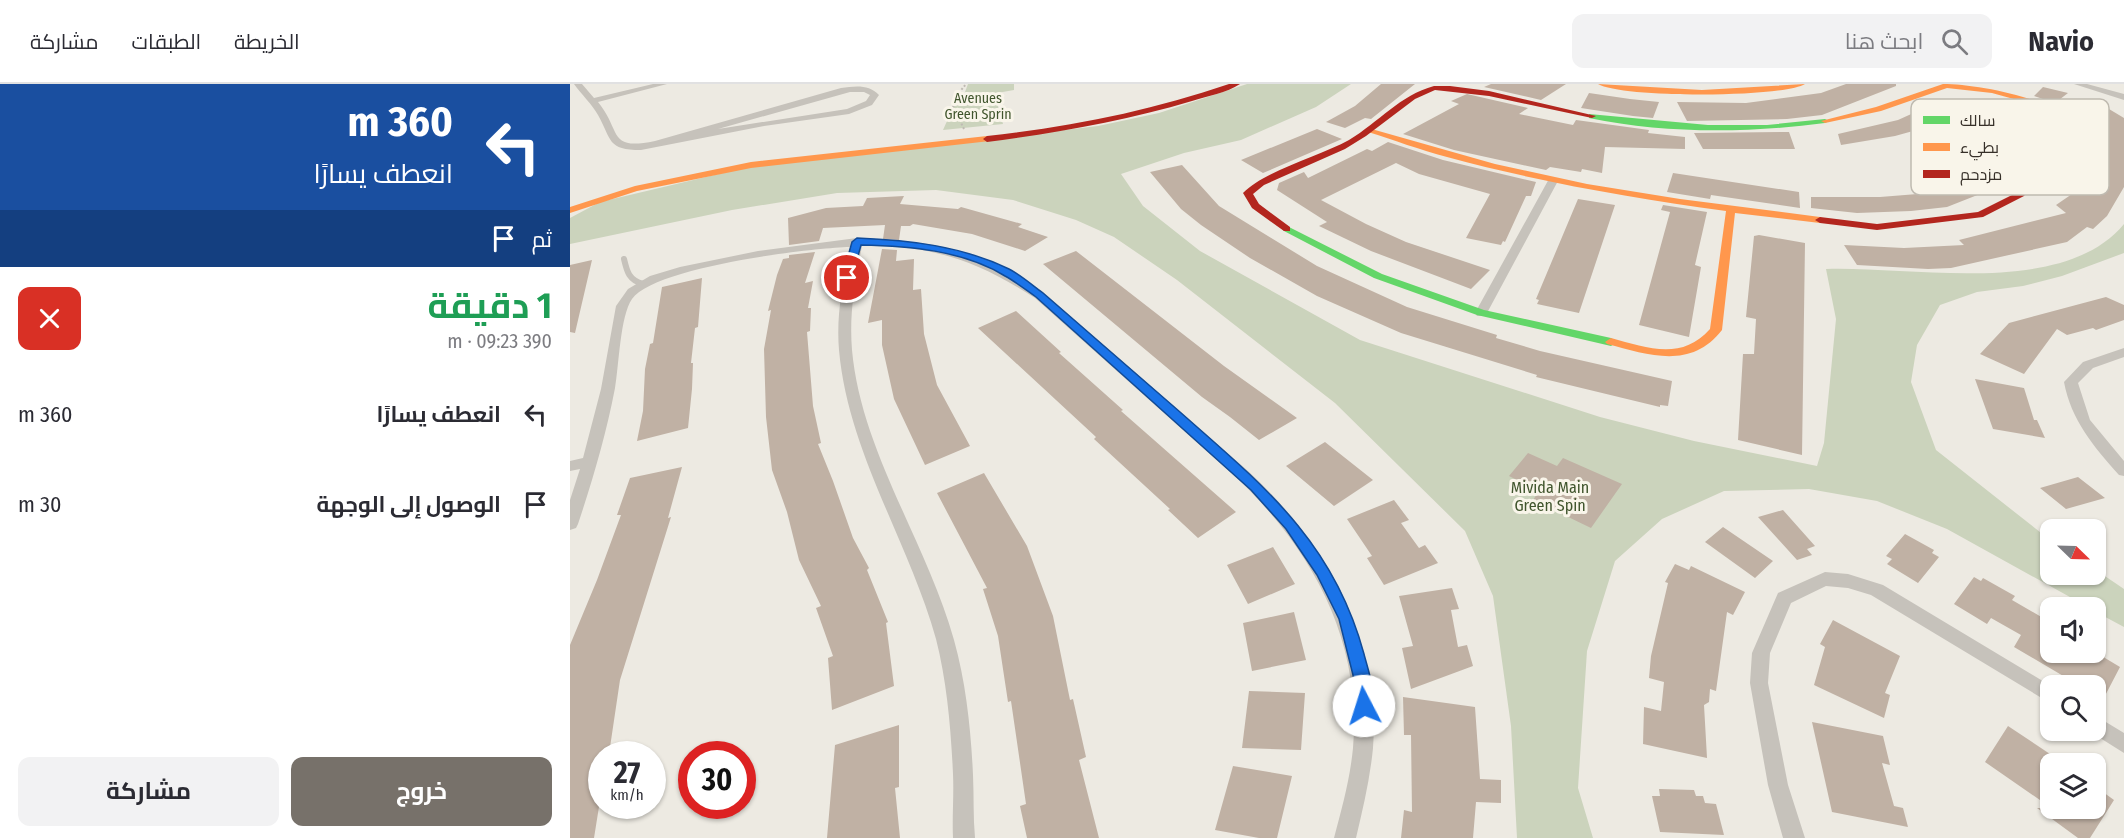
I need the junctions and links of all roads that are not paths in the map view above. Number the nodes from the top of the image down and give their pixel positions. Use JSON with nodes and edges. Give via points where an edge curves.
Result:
{"nodes":[{"id":1,"x":578,"y":84,"type":"edge"},
{"id":2,"x":663,"y":84,"type":"edge"},
{"id":3,"x":1602,"y":84,"type":"edge"},
{"id":4,"x":1634,"y":84,"type":"edge"},
{"id":5,"x":1764,"y":84,"type":"edge"},
{"id":6,"x":1801,"y":84,"type":"edge"},
{"id":7,"x":2078,"y":84,"type":"edge"},
{"id":8,"x":2103,"y":84,"type":"edge"},
{"id":9,"x":1220,"y":85,"type":"edge"},
{"id":10,"x":1945,"y":85,"type":"edge"},
{"id":11,"x":1966,"y":85,"type":"edge"},
{"id":12,"x":1983,"y":86,"type":"edge"},
{"id":13,"x":2124,"y":90,"type":"edge"},
{"id":14,"x":2124,"y":97,"type":"edge"},
{"id":15,"x":2026,"y":99,"type":"edge"},
{"id":16,"x":592,"y":101,"type":"junction"},
{"id":17,"x":1371,"y":130,"type":"junction"},
{"id":18,"x":654,"y":145,"type":"junction"},
{"id":19,"x":1554,"y":179,"type":"junction"},
{"id":20,"x":579,"y":193,"type":"dead end"},
{"id":21,"x":2019,"y":195,"type":"edge"},
{"id":22,"x":570,"y":210,"type":"edge"},
{"id":23,"x":1731,"y":210,"type":"junction"},
{"id":24,"x":857,"y":242,"type":"junction"},
{"id":25,"x":624,"y":259,"type":"dead end"},
{"id":26,"x":643,"y":284,"type":"junction"},
{"id":27,"x":1481,"y":313,"type":"junction"},
{"id":28,"x":2124,"y":352,"type":"edge"},
{"id":29,"x":591,"y":461,"type":"junction"},
{"id":30,"x":570,"y":466,"type":"edge"},
{"id":31,"x":2124,"y":471,"type":"edge"},
{"id":32,"x":576,"y":486,"type":"edge"},
{"id":33,"x":570,"y":524,"type":"edge"},
{"id":34,"x":2040,"y":689,"type":"edge"},
{"id":35,"x":2106,"y":732,"type":"edge"},
{"id":36,"x":2124,"y":744,"type":"edge"},
{"id":37,"x":964,"y":838,"type":"edge"},
{"id":38,"x":1346,"y":838,"type":"edge"},
{"id":39,"x":1794,"y":838,"type":"edge"}],
"edges":[{"from":1,"to":16,"type":"street"},
{"from":2,"to":16,"type":"street"},
{"from":3,"to":6,"type":"street","via":[[1700,92]]},
{"from":4,"to":5,"type":"street","via":[[1698,88]]},
{"from":7,"to":14,"type":"street"},
{"from":8,"to":13,"type":"street"},
{"from":9,"to":20,"type":"street","via":[[1091,117],[772,153]]},
{"from":9,"to":22,"type":"street","via":[[1156,111],[1100,123],[1017,136],[784,159],[641,187]]},
{"from":10,"to":11,"type":"street"},
{"from":10,"to":17,"type":"street","via":[[1849,118],[1737,127],[1665,124],[1564,111],[1449,86],[1432,88],[1411,99]]},
{"from":11,"to":12,"type":"street"},
{"from":12,"to":15,"type":"street"},
{"from":16,"to":18,"type":"street","via":[[618,145]]},
{"from":17,"to":19,"type":"street","via":[[1449,155]]},
{"from":17,"to":27,"type":"street","via":[[1320,158],[1261,183],[1248,193],[1255,206],[1284,228],[1378,276]]},
{"from":18,"to":18,"type":"street","via":[[849,111],[869,103],[876,95],[861,89],[842,91]]},
{"from":19,"to":23,"type":"street"},
{"from":19,"to":27,"type":"street"},
{"from":21,"to":23,"type":"street","via":[[1980,215],[1877,227]]},
{"from":23,"to":27,"type":"street","via":[[1716,330],[1710,342],[1693,351],[1678,355],[1658,353]]},
{"from":24,"to":26,"type":"street","via":[[768,252],[674,272]]},
{"from":24,"to":37,"type":"street","via":[[844,298],[847,373],[868,448],[935,604],[945,642],[960,728]]},
{"from":24,"to":38,"type":"street","via":[[904,243],[949,252],[990,264],[1022,282],[1256,486],[1291,525],[1336,594],[1361,675],[1361,768]]},
{"from":25,"to":26,"type":"lane","via":[[628,277]]},
{"from":26,"to":29,"type":"street","via":[[622,307]]},
{"from":28,"to":31,"type":"street","via":[[2088,364],[2071,382],[2073,401],[2091,433]]},
{"from":29,"to":30,"type":"street"},
{"from":29,"to":32,"type":"street"},
{"from":32,"to":33,"type":"street"},
{"from":34,"to":39,"type":"street","via":[[1877,590],[1825,579],[1784,598],[1761,653],[1760,683],[1778,784]]},
{"from":35,"to":36,"type":"street"}]}
